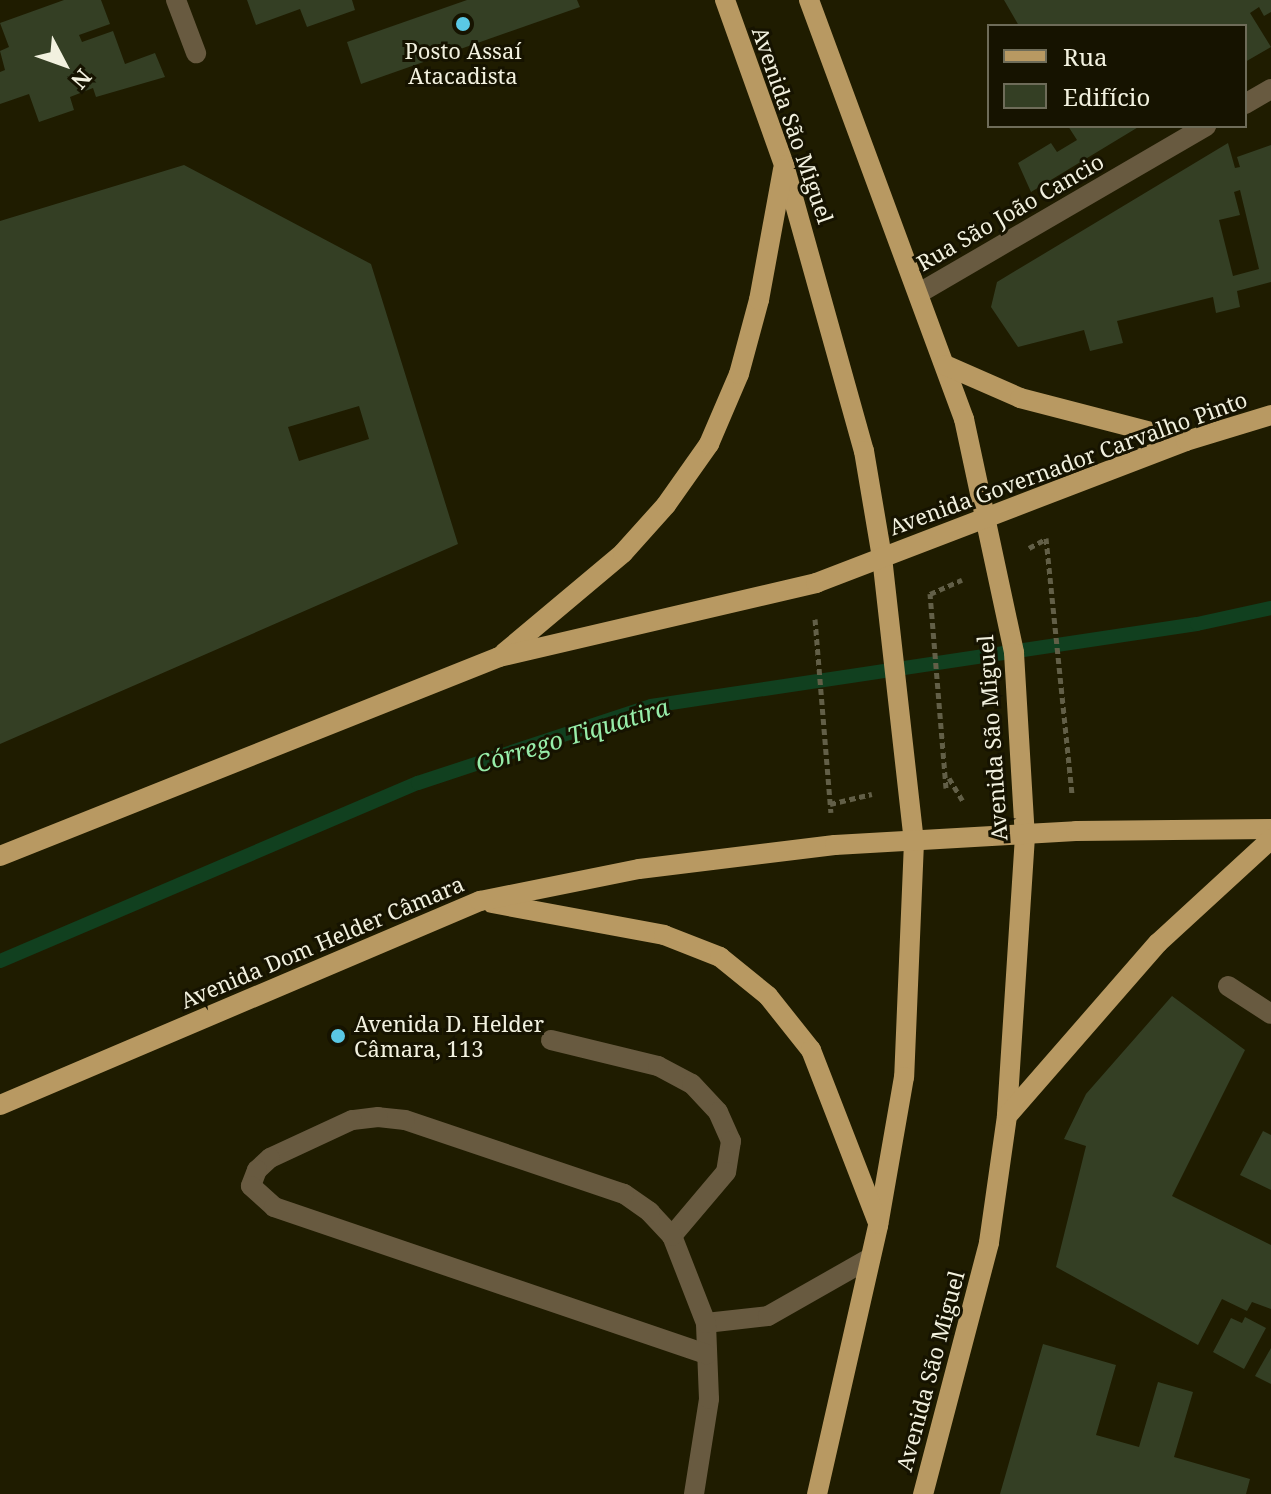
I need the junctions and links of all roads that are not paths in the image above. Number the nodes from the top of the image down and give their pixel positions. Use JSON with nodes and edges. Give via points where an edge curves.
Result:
{"nodes":[{"id":1,"x":176,"y":0,"type":"edge"},
{"id":2,"x":725,"y":0,"type":"edge"},
{"id":3,"x":809,"y":0,"type":"edge"},
{"id":4,"x":196,"y":53,"type":"dead end"},
{"id":5,"x":1271,"y":89,"type":"edge"},
{"id":6,"x":1247,"y":103,"type":"edge"},
{"id":7,"x":1203,"y":128,"type":"edge"},
{"id":8,"x":784,"y":165,"type":"junction"},
{"id":9,"x":921,"y":292,"type":"junction"},
{"id":10,"x":945,"y":365,"type":"junction"},
{"id":11,"x":1271,"y":415,"type":"edge"},
{"id":12,"x":1186,"y":441,"type":"junction"},
{"id":13,"x":989,"y":517,"type":"junction"},
{"id":14,"x":882,"y":557,"type":"junction"},
{"id":15,"x":499,"y":657,"type":"junction"},
{"id":16,"x":1271,"y":829,"type":"edge"},
{"id":17,"x":1025,"y":836,"type":"junction"},
{"id":18,"x":1271,"y":839,"type":"edge"},
{"id":19,"x":914,"y":842,"type":"junction"},
{"id":20,"x":0,"y":856,"type":"edge"},
{"id":21,"x":480,"y":901,"type":"junction"},
{"id":22,"x":1228,"y":986,"type":"dead end"},
{"id":23,"x":1271,"y":1014,"type":"edge"},
{"id":24,"x":551,"y":1040,"type":"dead end"},
{"id":25,"x":0,"y":1105,"type":"edge"},
{"id":26,"x":1007,"y":1116,"type":"junction"},
{"id":27,"x":878,"y":1226,"type":"junction"},
{"id":28,"x":672,"y":1236,"type":"junction"},
{"id":29,"x":870,"y":1258,"type":"junction"},
{"id":30,"x":706,"y":1323,"type":"junction"},
{"id":31,"x":707,"y":1354,"type":"junction"},
{"id":32,"x":694,"y":1494,"type":"edge"},
{"id":33,"x":817,"y":1494,"type":"edge"},
{"id":34,"x":923,"y":1494,"type":"edge"}],
"edges":[{"from":1,"to":4,"type":"street"},
{"from":2,"to":8,"type":"main road","name":"Avenida São Miguel"},
{"from":3,"to":9,"type":"main road","name":"Avenida São Miguel"},
{"from":5,"to":6,"type":"street"},
{"from":7,"to":9,"type":"street","name":"Rua São João Cancio"},
{"from":8,"to":14,"type":"main road","name":"Avenida São Miguel","via":[[864,451]]},
{"from":8,"to":15,"type":"main road","via":[[759,300],[739,374],[709,444],[666,505],[623,553]]},
{"from":9,"to":10,"type":"main road","name":"Avenida São Miguel"},
{"from":10,"to":12,"type":"main road","via":[[1020,398]]},
{"from":10,"to":13,"type":"main road","name":"Avenida São Miguel"},
{"from":11,"to":12,"type":"main road","name":"Avenida Governador Carvalho Pinto"},
{"from":12,"to":13,"type":"main road","name":"Avenida Governador Carvalho Pinto"},
{"from":13,"to":14,"type":"main road","name":"Avenida Governador Carvalho Pinto"},
{"from":13,"to":17,"type":"main road","name":"Avenida São Miguel","via":[[1014,653]]},
{"from":14,"to":15,"type":"main road","via":[[816,583]]},
{"from":14,"to":19,"type":"main road","name":"Avenida São Miguel"},
{"from":15,"to":20,"type":"main road"},
{"from":16,"to":17,"type":"main road"},
{"from":17,"to":19,"type":"main road"},
{"from":17,"to":26,"type":"main road","name":"Avenida São Miguel"},
{"from":18,"to":26,"type":"main road","via":[[1158,943]]},
{"from":19,"to":21,"type":"main road","name":"Avenida Dom Helder Câmara","via":[[835,845],[639,869]]},
{"from":19,"to":27,"type":"main road","name":"Avenida São Miguel","via":[[904,1077]]},
{"from":21,"to":25,"type":"main road","name":"Avenida Dom Helder Câmara"},
{"from":21,"to":27,"type":"main road","via":[[664,935],[732,966],[768,996],[811,1050]]},
{"from":22,"to":23,"type":"street"},
{"from":24,"to":28,"type":"street","via":[[658,1066],[692,1084],[718,1112],[731,1141],[726,1172]]},
{"from":26,"to":34,"type":"main road","name":"Avenida São Miguel","via":[[989,1243]]},
{"from":27,"to":29,"type":"main road","name":"Avenida São Miguel"},
{"from":28,"to":30,"type":"street"},
{"from":28,"to":31,"type":"street","via":[[624,1194],[405,1120],[352,1120],[270,1158],[257,1170],[251,1186],[274,1207]]},
{"from":29,"to":30,"type":"street","via":[[768,1316]]},
{"from":29,"to":33,"type":"main road","name":"Avenida São Miguel"},
{"from":30,"to":31,"type":"street"},
{"from":31,"to":32,"type":"street","via":[[709,1399]]}]}
